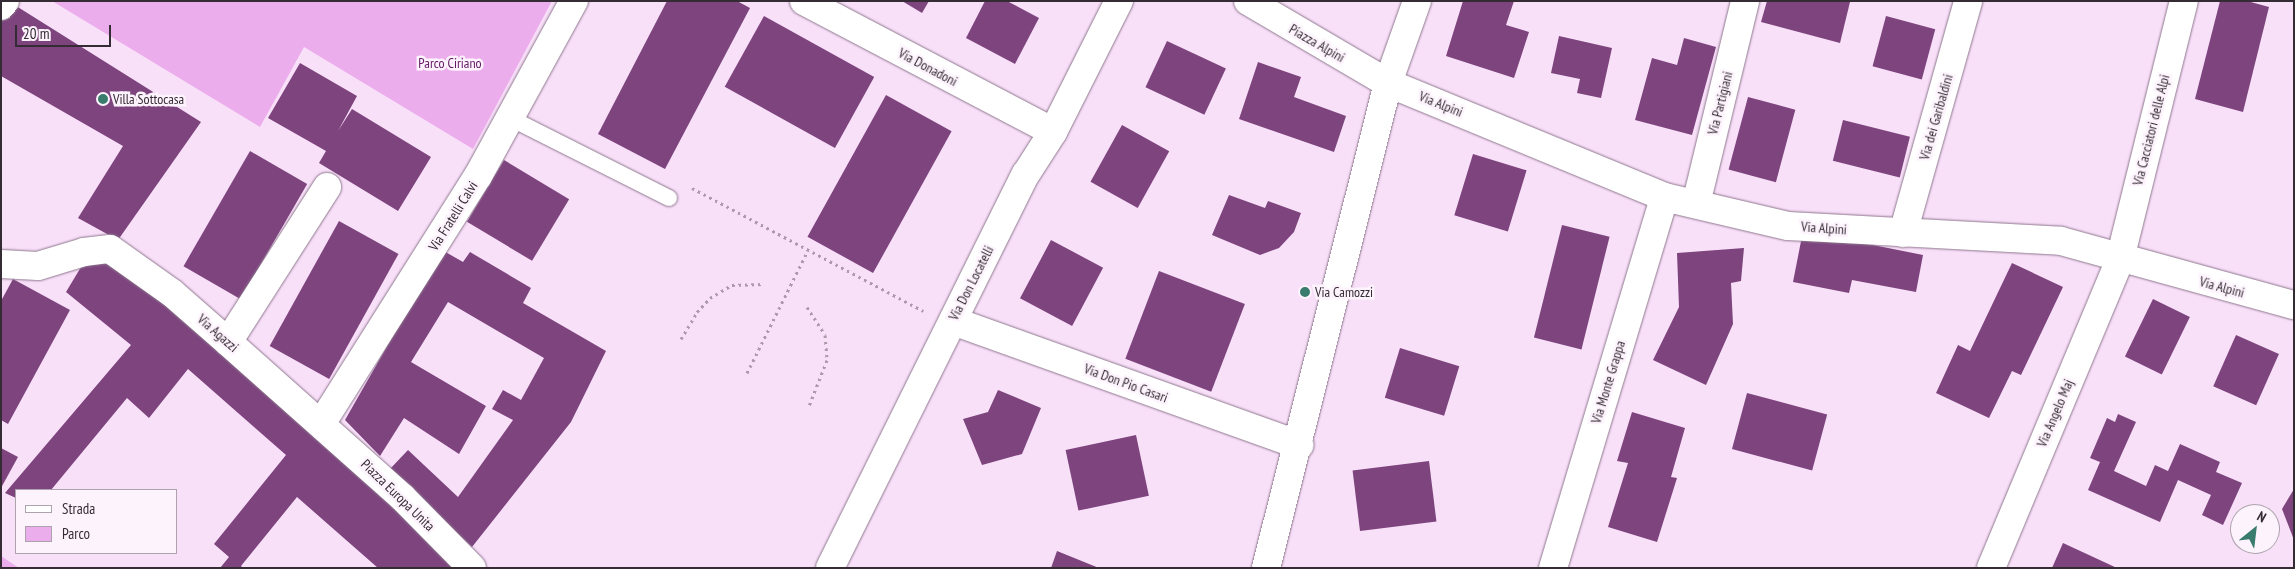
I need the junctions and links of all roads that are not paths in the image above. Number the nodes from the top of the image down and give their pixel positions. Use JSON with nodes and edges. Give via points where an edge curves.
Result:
{"nodes":[{"id":1,"x":4,"y":1,"type":"edge"},
{"id":2,"x":574,"y":1,"type":"edge"},
{"id":3,"x":804,"y":1,"type":"edge"},
{"id":4,"x":1119,"y":1,"type":"edge"},
{"id":5,"x":1248,"y":1,"type":"edge"},
{"id":6,"x":1417,"y":1,"type":"edge"},
{"id":7,"x":1745,"y":1,"type":"edge"},
{"id":8,"x":1968,"y":1,"type":"edge"},
{"id":9,"x":2184,"y":1,"type":"edge"},
{"id":10,"x":1,"y":6,"type":"edge"},
{"id":11,"x":1388,"y":83,"type":"junction"},
{"id":12,"x":510,"y":118,"type":"junction"},
{"id":13,"x":1053,"y":132,"type":"junction"},
{"id":14,"x":327,"y":187,"type":"dead end"},
{"id":15,"x":1664,"y":197,"type":"junction"},
{"id":16,"x":669,"y":198,"type":"road end"},
{"id":17,"x":1696,"y":204,"type":"junction"},
{"id":18,"x":1903,"y":233,"type":"junction"},
{"id":19,"x":2120,"y":259,"type":"junction"},
{"id":20,"x":1,"y":264,"type":"edge"},
{"id":21,"x":2286,"y":304,"type":"edge"},
{"id":22,"x":952,"y":323,"type":"junction"},
{"id":23,"x":228,"y":342,"type":"junction"},
{"id":24,"x":322,"y":424,"type":"junction"},
{"id":25,"x":1298,"y":445,"type":"junction"},
{"id":26,"x":472,"y":568,"type":"edge"},
{"id":27,"x":830,"y":568,"type":"edge"},
{"id":28,"x":1266,"y":568,"type":"edge"},
{"id":29,"x":1553,"y":568,"type":"edge"},
{"id":30,"x":1991,"y":568,"type":"edge"}],
"edges":[{"from":1,"to":10,"type":"street"},
{"from":2,"to":12,"type":"street","name":"Via Fratelli Calvi"},
{"from":3,"to":13,"type":"street","name":"Via Donadoni"},
{"from":4,"to":13,"type":"street","name":"Via Don Locatelli"},
{"from":5,"to":11,"type":"street","name":"Piazza Alpini"},
{"from":6,"to":11,"type":"street"},
{"from":7,"to":17,"type":"street","name":"Via Partigiani"},
{"from":8,"to":18,"type":"street","name":"Via dei Garibaldini"},
{"from":9,"to":19,"type":"street","name":"Via Cacciatori delle Alpi"},
{"from":11,"to":15,"type":"street","name":"Via Alpini"},
{"from":11,"to":25,"type":"street"},
{"from":12,"to":16,"type":"lane"},
{"from":12,"to":24,"type":"street","name":"Via Fratelli Calvi","via":[[478,176]]},
{"from":13,"to":22,"type":"street","name":"Via Don Locatelli","via":[[1026,174]]},
{"from":14,"to":23,"type":"street"},
{"from":15,"to":17,"type":"street","name":"Via Alpini"},
{"from":15,"to":29,"type":"street","name":"Via Monte Grappa"},
{"from":17,"to":18,"type":"street","name":"Via Alpini","via":[[1788,226]]},
{"from":18,"to":19,"type":"street","name":"Via Alpini","via":[[2061,241]]},
{"from":19,"to":21,"type":"street","name":"Via Alpini"},
{"from":19,"to":30,"type":"street","name":"Via Angelo Maj"},
{"from":20,"to":23,"type":"street","name":"Via Agazzi","via":[[38,266],[84,252],[110,249],[172,293]]},
{"from":22,"to":25,"type":"street","name":"Via Don Pio Casari"},
{"from":22,"to":27,"type":"street","name":"Via Don Locatelli"},
{"from":23,"to":24,"type":"street","name":"Via Agazzi"},
{"from":24,"to":26,"type":"street","name":"Piazza Europa Unita","via":[[403,498]]},
{"from":25,"to":28,"type":"street"}]}
